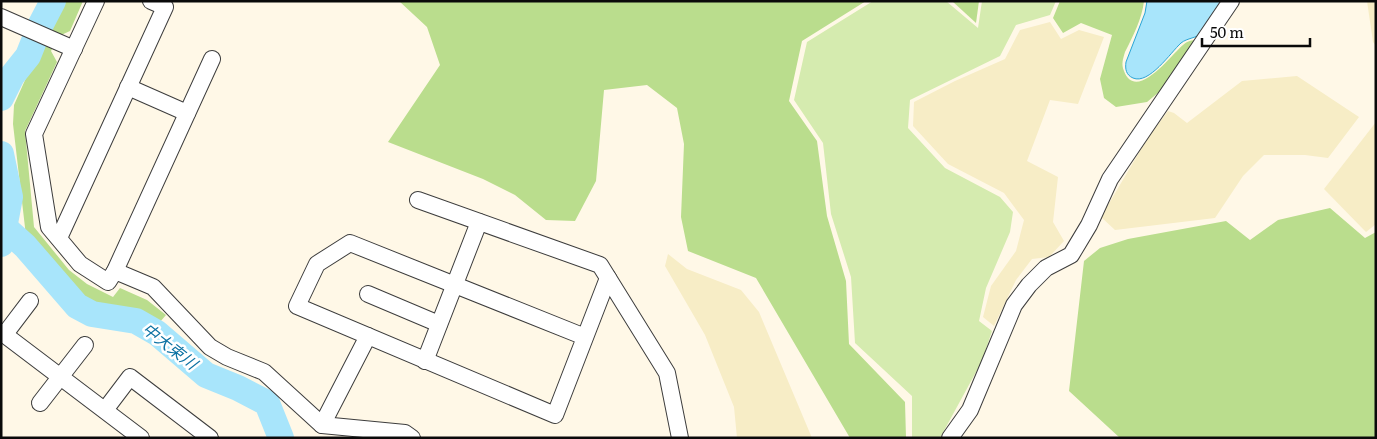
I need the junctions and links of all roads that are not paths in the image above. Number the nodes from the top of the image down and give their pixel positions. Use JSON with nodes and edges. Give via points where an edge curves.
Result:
{"nodes":[{"id":1,"x":96,"y":1,"type":"edge"},
{"id":2,"x":151,"y":1,"type":"edge"},
{"id":3,"x":1231,"y":1,"type":"edge"},
{"id":4,"x":1,"y":17,"type":"edge"},
{"id":5,"x":74,"y":50,"type":"junction"},
{"id":6,"x":212,"y":59,"type":"dead end"},
{"id":7,"x":128,"y":87,"type":"junction"},
{"id":8,"x":187,"y":113,"type":"junction"},
{"id":9,"x":418,"y":200,"type":"dead end"},
{"id":10,"x":479,"y":222,"type":"junction"},
{"id":11,"x":58,"y":238,"type":"junction"},
{"id":12,"x":115,"y":271,"type":"junction"},
{"id":13,"x":608,"y":278,"type":"junction"},
{"id":14,"x":455,"y":284,"type":"junction"},
{"id":15,"x":368,"y":294,"type":"dead end"},
{"id":16,"x":30,"y":301,"type":"dead end"},
{"id":17,"x":439,"y":324,"type":"junction"},
{"id":18,"x":3,"y":333,"type":"edge"},
{"id":19,"x":368,"y":336,"type":"junction"},
{"id":20,"x":585,"y":337,"type":"junction"},
{"id":21,"x":85,"y":345,"type":"dead end"},
{"id":22,"x":425,"y":360,"type":"junction"},
{"id":23,"x":60,"y":376,"type":"junction"},
{"id":24,"x":40,"y":403,"type":"dead end"},
{"id":25,"x":105,"y":410,"type":"junction"},
{"id":26,"x":322,"y":425,"type":"junction"},
{"id":27,"x":141,"y":438,"type":"edge"},
{"id":28,"x":210,"y":438,"type":"edge"},
{"id":29,"x":412,"y":438,"type":"edge"},
{"id":30,"x":680,"y":438,"type":"edge"},
{"id":31,"x":950,"y":438,"type":"edge"}],
"edges":[{"from":1,"to":5,"type":"street"},
{"from":2,"to":7,"type":"street","via":[[165,7]]},
{"from":3,"to":31,"type":"street","via":[[1110,179],[1071,255],[1046,268],[1014,305],[970,410]]},
{"from":4,"to":5,"type":"street"},
{"from":5,"to":11,"type":"street","via":[[34,134],[50,227]]},
{"from":6,"to":8,"type":"street"},
{"from":7,"to":8,"type":"street"},
{"from":7,"to":11,"type":"street"},
{"from":8,"to":12,"type":"street"},
{"from":9,"to":10,"type":"street"},
{"from":10,"to":13,"type":"street","via":[[600,265]]},
{"from":10,"to":14,"type":"street"},
{"from":11,"to":12,"type":"street","via":[[80,264],[108,282]]},
{"from":12,"to":26,"type":"street","via":[[153,287],[210,347],[264,372]]},
{"from":13,"to":20,"type":"street"},
{"from":13,"to":30,"type":"street","via":[[667,373]]},
{"from":14,"to":17,"type":"street"},
{"from":14,"to":19,"type":"street","via":[[350,243],[317,264],[298,306]]},
{"from":14,"to":20,"type":"street"},
{"from":15,"to":17,"type":"street"},
{"from":16,"to":18,"type":"street"},
{"from":17,"to":22,"type":"street"},
{"from":18,"to":23,"type":"street"},
{"from":19,"to":22,"type":"street"},
{"from":19,"to":26,"type":"street"},
{"from":20,"to":22,"type":"street","via":[[555,415]]},
{"from":21,"to":23,"type":"street"},
{"from":23,"to":24,"type":"street"},
{"from":23,"to":25,"type":"street"},
{"from":25,"to":27,"type":"street"},
{"from":25,"to":28,"type":"street","via":[[130,377]]},
{"from":26,"to":29,"type":"street","via":[[405,433]]}]}
